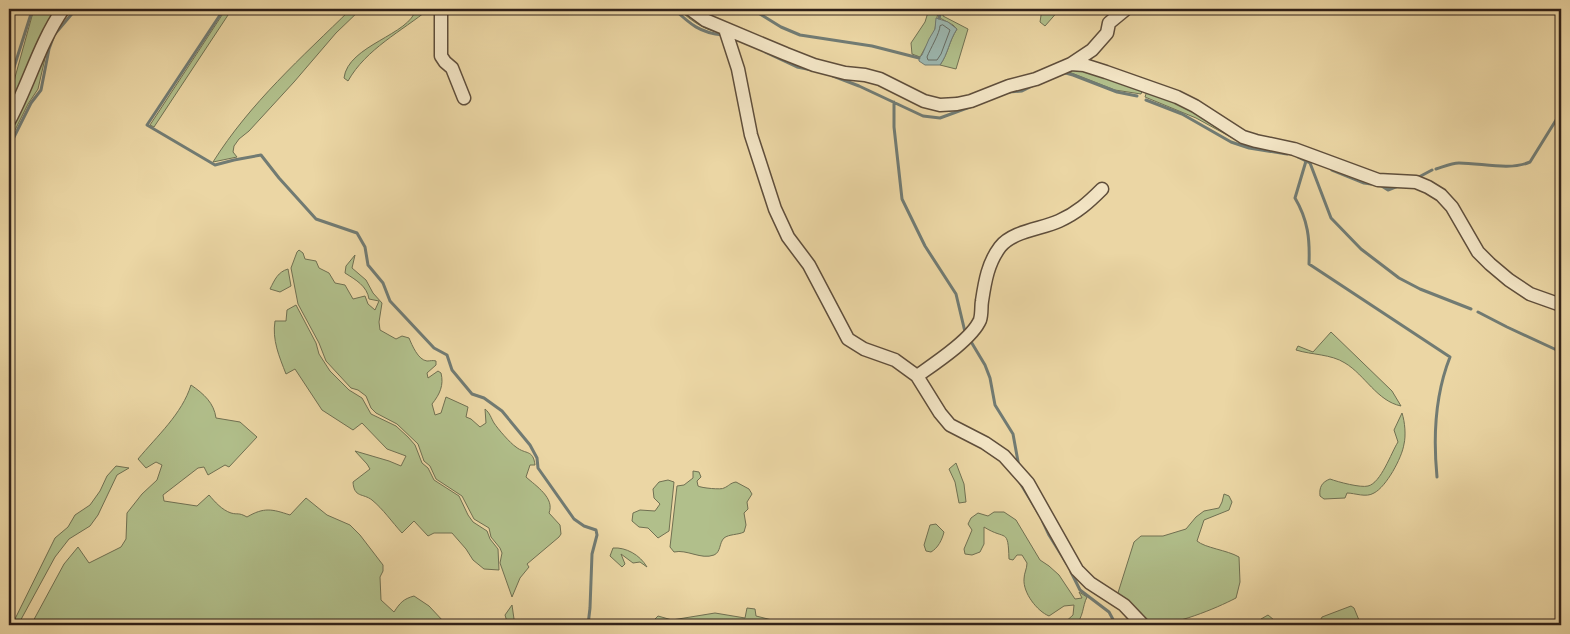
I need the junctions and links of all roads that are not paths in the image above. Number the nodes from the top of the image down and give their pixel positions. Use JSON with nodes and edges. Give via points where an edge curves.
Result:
{"nodes":[{"id":1,"x":63,"y":9,"type":"edge"},
{"id":2,"x":441,"y":9,"type":"edge"},
{"id":3,"x":690,"y":9,"type":"edge"},
{"id":4,"x":1126,"y":9,"type":"edge"},
{"id":5,"x":725,"y":29,"type":"junction"},
{"id":6,"x":1071,"y":64,"type":"junction"},
{"id":7,"x":464,"y":98,"type":"dead end"},
{"id":8,"x":9,"y":121,"type":"edge"},
{"id":9,"x":1102,"y":189,"type":"dead end"},
{"id":10,"x":1561,"y":305,"type":"edge"},
{"id":11,"x":917,"y":376,"type":"junction"},
{"id":12,"x":1142,"y":625,"type":"edge"}],
"edges":[{"from":1,"to":8,"type":"street","via":[[40,48]]},
{"from":2,"to":7,"type":"street","via":[[441,56],[452,68]]},
{"from":3,"to":5,"type":"street"},
{"from":4,"to":6,"type":"street","via":[[1109,23],[1107,33],[1092,50]]},
{"from":5,"to":6,"type":"street","via":[[814,65],[880,79],[924,101],[940,105],[971,101]]},
{"from":5,"to":11,"type":"street","via":[[754,143],[775,209],[788,237],[809,265],[848,339],[864,349],[895,360]]},
{"from":6,"to":10,"type":"street","via":[[1084,65],[1177,97],[1243,137],[1294,150],[1378,180],[1416,182],[1428,187],[1452,207],[1478,252],[1508,280],[1530,294]]},
{"from":9,"to":11,"type":"street","via":[[1072,215],[1015,236],[1001,245],[986,275],[980,320],[956,346]]},
{"from":11,"to":12,"type":"street","via":[[950,425],[1004,456],[1028,483],[1077,570],[1090,583],[1124,605]]}]}
